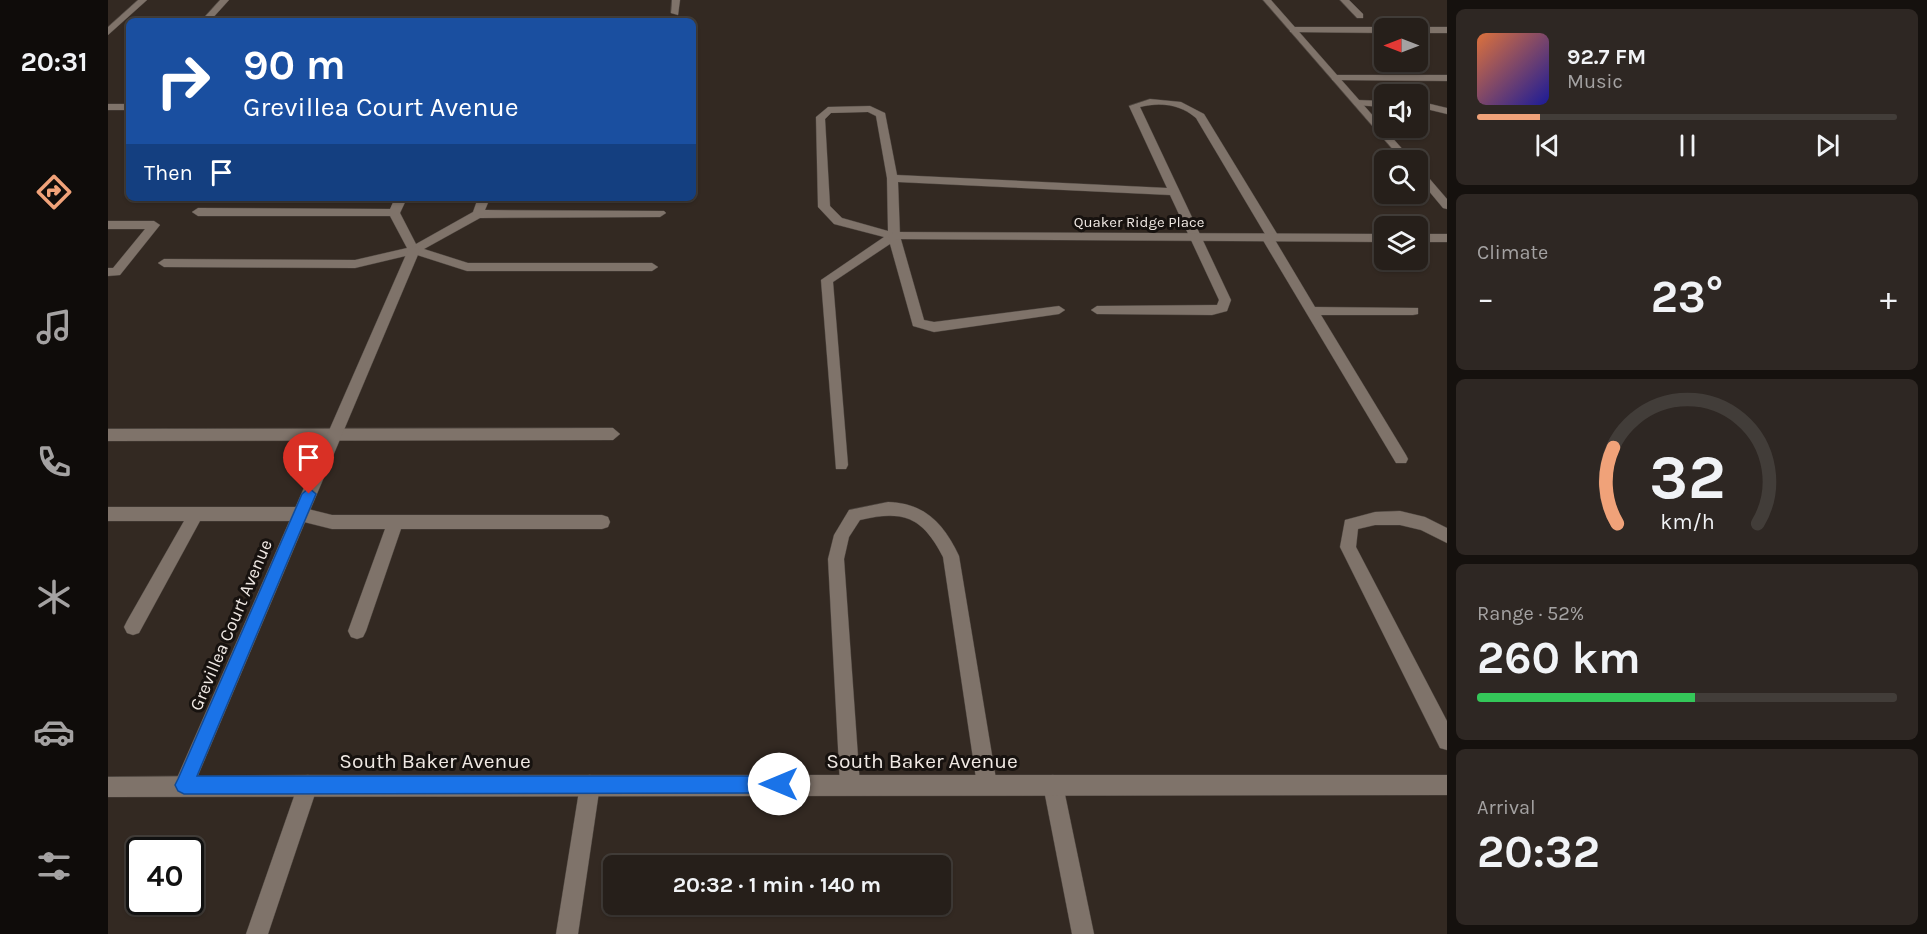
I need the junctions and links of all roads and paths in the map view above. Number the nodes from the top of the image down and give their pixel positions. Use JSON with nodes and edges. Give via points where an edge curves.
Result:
{"nodes":[{"id":1,"x":143,"y":0,"type":"edge"},
{"id":2,"x":225,"y":0,"type":"edge"},
{"id":3,"x":676,"y":0,"type":"edge"},
{"id":4,"x":1266,"y":0,"type":"edge"},
{"id":5,"x":1344,"y":0,"type":"edge"},
{"id":6,"x":675,"y":13,"type":"dead end"},
{"id":7,"x":1360,"y":16,"type":"dead end"},
{"id":8,"x":208,"y":18,"type":"edge"},
{"id":9,"x":1293,"y":30,"type":"junction"},
{"id":10,"x":1374,"y":30,"type":"edge"},
{"id":11,"x":1428,"y":30,"type":"edge"},
{"id":12,"x":1447,"y":30,"type":"edge"},
{"id":13,"x":108,"y":32,"type":"edge"},
{"id":14,"x":1335,"y":78,"type":"junction"},
{"id":15,"x":1447,"y":78,"type":"edge"},
{"id":16,"x":1357,"y":103,"type":"junction"},
{"id":17,"x":1374,"y":104,"type":"edge"},
{"id":18,"x":1428,"y":105,"type":"edge"},
{"id":19,"x":126,"y":106,"type":"edge"},
{"id":20,"x":108,"y":107,"type":"edge"},
{"id":21,"x":1447,"y":111,"type":"edge"},
{"id":22,"x":1398,"y":150,"type":"edge"},
{"id":23,"x":892,"y":178,"type":"junction"},
{"id":24,"x":1428,"y":184,"type":"edge"},
{"id":25,"x":1175,"y":192,"type":"junction"},
{"id":26,"x":400,"y":201,"type":"edge"},
{"id":27,"x":482,"y":201,"type":"edge"},
{"id":28,"x":1447,"y":206,"type":"edge"},
{"id":29,"x":198,"y":212,"type":"dead end"},
{"id":30,"x":394,"y":213,"type":"junction"},
{"id":31,"x":660,"y":213,"type":"dead end"},
{"id":32,"x":478,"y":214,"type":"junction"},
{"id":33,"x":108,"y":225,"type":"edge"},
{"id":34,"x":894,"y":236,"type":"junction"},
{"id":35,"x":1197,"y":237,"type":"junction"},
{"id":36,"x":1270,"y":237,"type":"junction"},
{"id":37,"x":1374,"y":238,"type":"edge"},
{"id":38,"x":1428,"y":238,"type":"edge"},
{"id":39,"x":1447,"y":238,"type":"edge"},
{"id":40,"x":414,"y":250,"type":"junction"},
{"id":41,"x":164,"y":263,"type":"dead end"},
{"id":42,"x":652,"y":267,"type":"dead end"},
{"id":43,"x":108,"y":272,"type":"edge"},
{"id":44,"x":1059,"y":310,"type":"dead end"},
{"id":45,"x":1097,"y":310,"type":"dead end"},
{"id":46,"x":1312,"y":311,"type":"junction"},
{"id":47,"x":1413,"y":311,"type":"dead end"},
{"id":48,"x":335,"y":433,"type":"junction"},
{"id":49,"x":613,"y":434,"type":"dead end"},
{"id":50,"x":108,"y":435,"type":"edge"},
{"id":51,"x":1401,"y":459,"type":"dead end"},
{"id":52,"x":841,"y":465,"type":"dead end"},
{"id":53,"x":108,"y":514,"type":"edge"},
{"id":54,"x":195,"y":514,"type":"junction"},
{"id":55,"x":300,"y":514,"type":"junction"},
{"id":56,"x":395,"y":522,"type":"junction"},
{"id":57,"x":602,"y":522,"type":"dead end"},
{"id":58,"x":1447,"y":536,"type":"edge"},
{"id":59,"x":133,"y":627,"type":"dead end"},
{"id":60,"x":357,"y":632,"type":"dead end"},
{"id":61,"x":1447,"y":741,"type":"edge"},
{"id":62,"x":308,"y":784,"type":"junction"},
{"id":63,"x":590,"y":784,"type":"junction"},
{"id":64,"x":850,"y":784,"type":"junction"},
{"id":65,"x":987,"y":784,"type":"junction"},
{"id":66,"x":184,"y":785,"type":"junction"},
{"id":67,"x":1053,"y":785,"type":"junction"},
{"id":68,"x":1447,"y":785,"type":"edge"},
{"id":69,"x":108,"y":787,"type":"edge"},
{"id":70,"x":257,"y":934,"type":"edge"},
{"id":71,"x":567,"y":934,"type":"edge"},
{"id":72,"x":1083,"y":934,"type":"edge"}],
"edges":[{"from":1,"to":13,"type":"street"},
{"from":2,"to":8,"type":"street"},
{"from":3,"to":6,"type":"street"},
{"from":4,"to":9,"type":"street"},
{"from":5,"to":7,"type":"street"},
{"from":9,"to":10,"type":"street"},
{"from":9,"to":14,"type":"street"},
{"from":11,"to":12,"type":"street"},
{"from":14,"to":15,"type":"street"},
{"from":14,"to":16,"type":"street"},
{"from":16,"to":17,"type":"street"},
{"from":16,"to":22,"type":"street"},
{"from":18,"to":21,"type":"street"},
{"from":19,"to":20,"type":"street"},
{"from":23,"to":25,"type":"street"},
{"from":23,"to":34,"type":"street"},
{"from":23,"to":34,"type":"street","name":"Quaker Ridge Place","via":[[881,115],[870,109],[853,108],[832,108],[824,113],[820,118],[824,207],[838,221]]},
{"from":24,"to":28,"type":"street"},
{"from":25,"to":35,"type":"street"},
{"from":25,"to":36,"type":"street","via":[[1134,106],[1143,103],[1191,107],[1200,116]]},
{"from":26,"to":30,"type":"street"},
{"from":27,"to":32,"type":"street"},
{"from":29,"to":30,"type":"street"},
{"from":30,"to":40,"type":"street"},
{"from":31,"to":32,"type":"street"},
{"from":32,"to":40,"type":"street"},
{"from":33,"to":43,"type":"street","via":[[154,225],[116,272]]},
{"from":34,"to":35,"type":"street","name":"Quaker Ridge Place"},
{"from":34,"to":44,"type":"street","via":[[918,323],[925,326]]},
{"from":34,"to":52,"type":"street","via":[[827,280]]},
{"from":35,"to":36,"type":"street","name":"Quaker Ridge Place"},
{"from":35,"to":45,"type":"street","via":[[1225,300],[1223,308]]},
{"from":36,"to":37,"type":"street","name":"Quaker Ridge Place"},
{"from":36,"to":46,"type":"street"},
{"from":38,"to":39,"type":"street"},
{"from":40,"to":41,"type":"street","via":[[355,264]]},
{"from":40,"to":42,"type":"street","via":[[467,267]]},
{"from":40,"to":48,"type":"street","name":"Grevillea Court Avenue"},
{"from":46,"to":47,"type":"street"},
{"from":46,"to":51,"type":"street"},
{"from":48,"to":49,"type":"street"},
{"from":48,"to":50,"type":"street"},
{"from":48,"to":55,"type":"street","name":"Grevillea Court Avenue"},
{"from":53,"to":54,"type":"street"},
{"from":54,"to":55,"type":"street"},
{"from":54,"to":59,"type":"street"},
{"from":55,"to":56,"type":"street","via":[[332,522]]},
{"from":55,"to":66,"type":"street","name":"Grevillea Court Avenue"},
{"from":56,"to":57,"type":"street"},
{"from":56,"to":60,"type":"street"},
{"from":58,"to":61,"type":"street","via":[[1433,525],[1414,519],[1366,519],[1351,525],[1348,547]]},
{"from":62,"to":63,"type":"street","name":"South Baker Avenue"},
{"from":62,"to":66,"type":"street","name":"South Baker Avenue"},
{"from":62,"to":70,"type":"street"},
{"from":63,"to":64,"type":"street","name":"South Baker Avenue"},
{"from":63,"to":71,"type":"street"},
{"from":64,"to":65,"type":"street","name":"South Baker Avenue"},
{"from":64,"to":65,"type":"street","via":[[836,559],[842,535],[855,515],[876,509],[901,509],[926,517],[940,532],[951,556]]},
{"from":65,"to":67,"type":"street","name":"South Baker Avenue"},
{"from":66,"to":69,"type":"street","name":"South Baker Avenue"},
{"from":67,"to":68,"type":"street","name":"South Baker Avenue"},
{"from":67,"to":72,"type":"street"}]}
